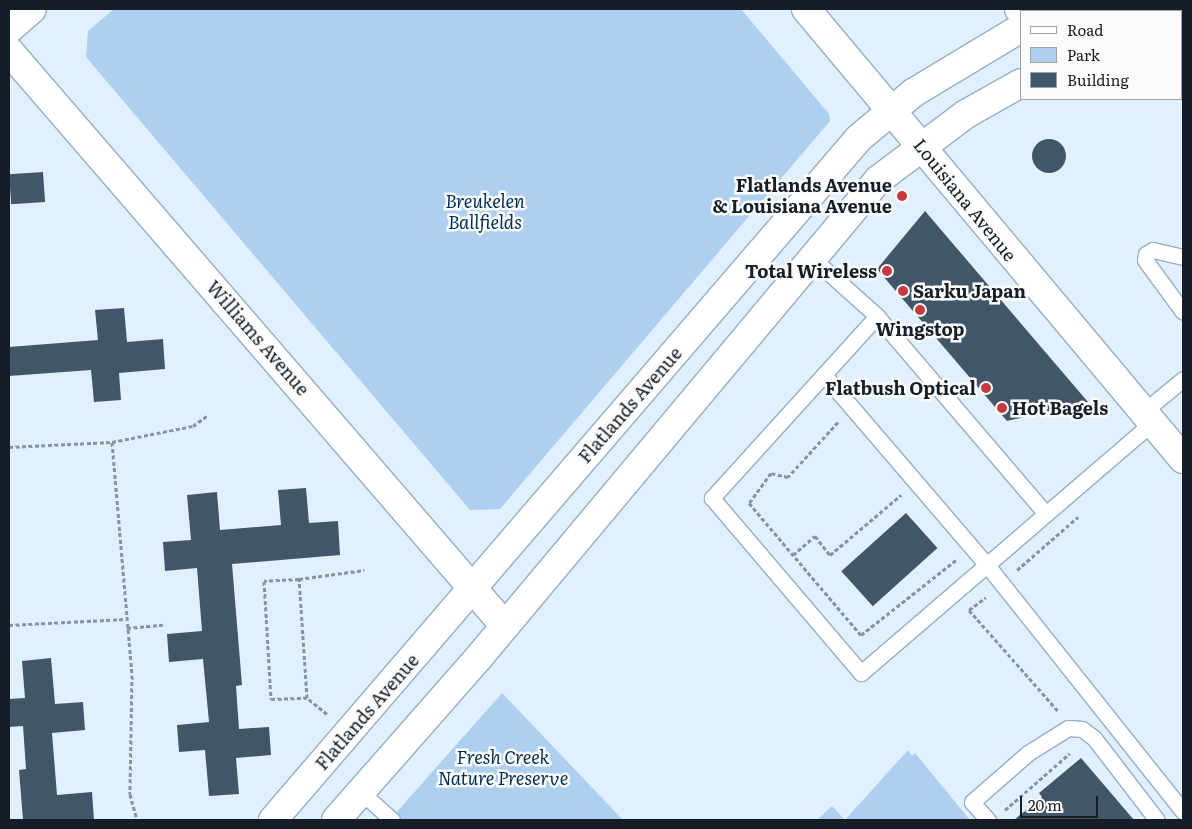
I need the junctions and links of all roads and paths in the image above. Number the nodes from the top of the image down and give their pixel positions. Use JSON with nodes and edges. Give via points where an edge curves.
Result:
{"nodes":[{"id":1,"x":32,"y":9,"type":"edge"},
{"id":2,"x":806,"y":9,"type":"edge"},
{"id":3,"x":9,"y":29,"type":"edge"},
{"id":4,"x":1020,"y":29,"type":"edge"},
{"id":5,"x":9,"y":52,"type":"edge"},
{"id":6,"x":1020,"y":84,"type":"edge"},
{"id":7,"x":893,"y":111,"type":"junction"},
{"id":8,"x":922,"y":146,"type":"junction"},
{"id":9,"x":1183,"y":257,"type":"edge"},
{"id":10,"x":812,"y":258,"type":"junction"},
{"id":11,"x":1183,"y":312,"type":"edge"},
{"id":12,"x":877,"y":316,"type":"junction"},
{"id":13,"x":824,"y":375,"type":"junction"},
{"id":14,"x":1183,"y":379,"type":"edge"},
{"id":15,"x":207,"y":416,"type":"dead end"},
{"id":16,"x":834,"y":417,"type":"dead end"},
{"id":17,"x":1148,"y":418,"type":"junction"},
{"id":18,"x":112,"y":442,"type":"junction"},
{"id":19,"x":9,"y":447,"type":"edge"},
{"id":20,"x":1183,"y":459,"type":"edge"},
{"id":21,"x":908,"y":502,"type":"dead end"},
{"id":22,"x":1082,"y":513,"type":"dead end"},
{"id":23,"x":1046,"y":514,"type":"junction"},
{"id":24,"x":950,"y":552,"type":"dead end"},
{"id":25,"x":793,"y":555,"type":"junction"},
{"id":26,"x":956,"y":560,"type":"junction"},
{"id":27,"x":987,"y":565,"type":"junction"},
{"id":28,"x":364,"y":570,"type":"dead end"},
{"id":29,"x":299,"y":579,"type":"junction"},
{"id":30,"x":971,"y":579,"type":"junction"},
{"id":31,"x":1002,"y":584,"type":"junction"},
{"id":32,"x":474,"y":588,"type":"junction"},
{"id":33,"x":969,"y":610,"type":"dead end"},
{"id":34,"x":126,"y":619,"type":"junction"},
{"id":35,"x":9,"y":625,"type":"edge"},
{"id":36,"x":163,"y":625,"type":"dead end"},
{"id":37,"x":505,"y":626,"type":"junction"},
{"id":38,"x":127,"y":628,"type":"junction"},
{"id":39,"x":307,"y":698,"type":"junction"},
{"id":40,"x":326,"y":714,"type":"dead end"},
{"id":41,"x":1068,"y":728,"type":"junction"},
{"id":42,"x":361,"y":792,"type":"junction"},
{"id":43,"x":1183,"y":811,"type":"edge"},
{"id":44,"x":995,"y":817,"type":"edge"},
{"id":45,"x":137,"y":820,"type":"edge"},
{"id":46,"x":273,"y":820,"type":"edge"},
{"id":47,"x":336,"y":820,"type":"edge"},
{"id":48,"x":392,"y":820,"type":"edge"},
{"id":49,"x":1157,"y":820,"type":"edge"}],
"edges":[{"from":1,"to":3,"type":"main road"},
{"from":2,"to":7,"type":"main road","name":"Louisiana Avenue"},
{"from":4,"to":7,"type":"main road","name":"Flatlands Avenue","via":[[944,72]]},
{"from":5,"to":32,"type":"main road","name":"Williams Avenue"},
{"from":6,"to":8,"type":"main road","via":[[966,114]]},
{"from":7,"to":8,"type":"main road","name":"Louisiana Avenue"},
{"from":7,"to":32,"type":"main road","name":"Flatlands Avenue","via":[[859,138]]},
{"from":8,"to":10,"type":"main road","via":[[878,180]]},
{"from":8,"to":17,"type":"main road","name":"Louisiana Avenue"},
{"from":9,"to":11,"type":"lane","via":[[1153,250],[1146,254],[1145,260]]},
{"from":10,"to":12,"type":"lane"},
{"from":10,"to":37,"type":"main road"},
{"from":12,"to":13,"type":"lane"},
{"from":12,"to":23,"type":"lane"},
{"from":13,"to":27,"type":"lane"},
{"from":13,"to":30,"type":"lane","via":[[712,498],[861,673]]},
{"from":14,"to":17,"type":"lane"},
{"from":15,"to":18,"type":"path","via":[[193,426]]},
{"from":16,"to":25,"type":"path","via":[[839,422],[788,477],[771,474],[749,503]]},
{"from":17,"to":20,"type":"main road","name":"Louisiana Avenue"},
{"from":17,"to":23,"type":"lane"},
{"from":18,"to":19,"type":"path"},
{"from":18,"to":34,"type":"path"},
{"from":21,"to":25,"type":"path","via":[[901,495],[830,554],[815,536]]},
{"from":22,"to":31,"type":"path"},
{"from":23,"to":27,"type":"lane"},
{"from":24,"to":26,"type":"path"},
{"from":25,"to":26,"type":"path","via":[[861,635]]},
{"from":26,"to":30,"type":"path"},
{"from":27,"to":30,"type":"lane"},
{"from":27,"to":31,"type":"lane"},
{"from":28,"to":29,"type":"path"},
{"from":29,"to":39,"type":"path"},
{"from":29,"to":39,"type":"path","via":[[264,581],[271,699]]},
{"from":30,"to":31,"type":"path","via":[[986,597]]},
{"from":31,"to":43,"type":"lane"},
{"from":32,"to":37,"type":"main road","name":"Williams Avenue"},
{"from":32,"to":46,"type":"main road","name":"Flatlands Avenue"},
{"from":33,"to":41,"type":"path"},
{"from":34,"to":35,"type":"path"},
{"from":34,"to":38,"type":"path"},
{"from":36,"to":38,"type":"path"},
{"from":37,"to":42,"type":"main road"},
{"from":38,"to":45,"type":"path","via":[[132,675],[130,794]]},
{"from":39,"to":40,"type":"path"},
{"from":41,"to":44,"type":"path","via":[[1079,746]]},
{"from":41,"to":44,"type":"lane","via":[[1028,753],[972,802]]},
{"from":41,"to":49,"type":"lane","via":[[1082,729],[1094,738]]},
{"from":42,"to":47,"type":"main road"},
{"from":42,"to":48,"type":"lane"}]}
